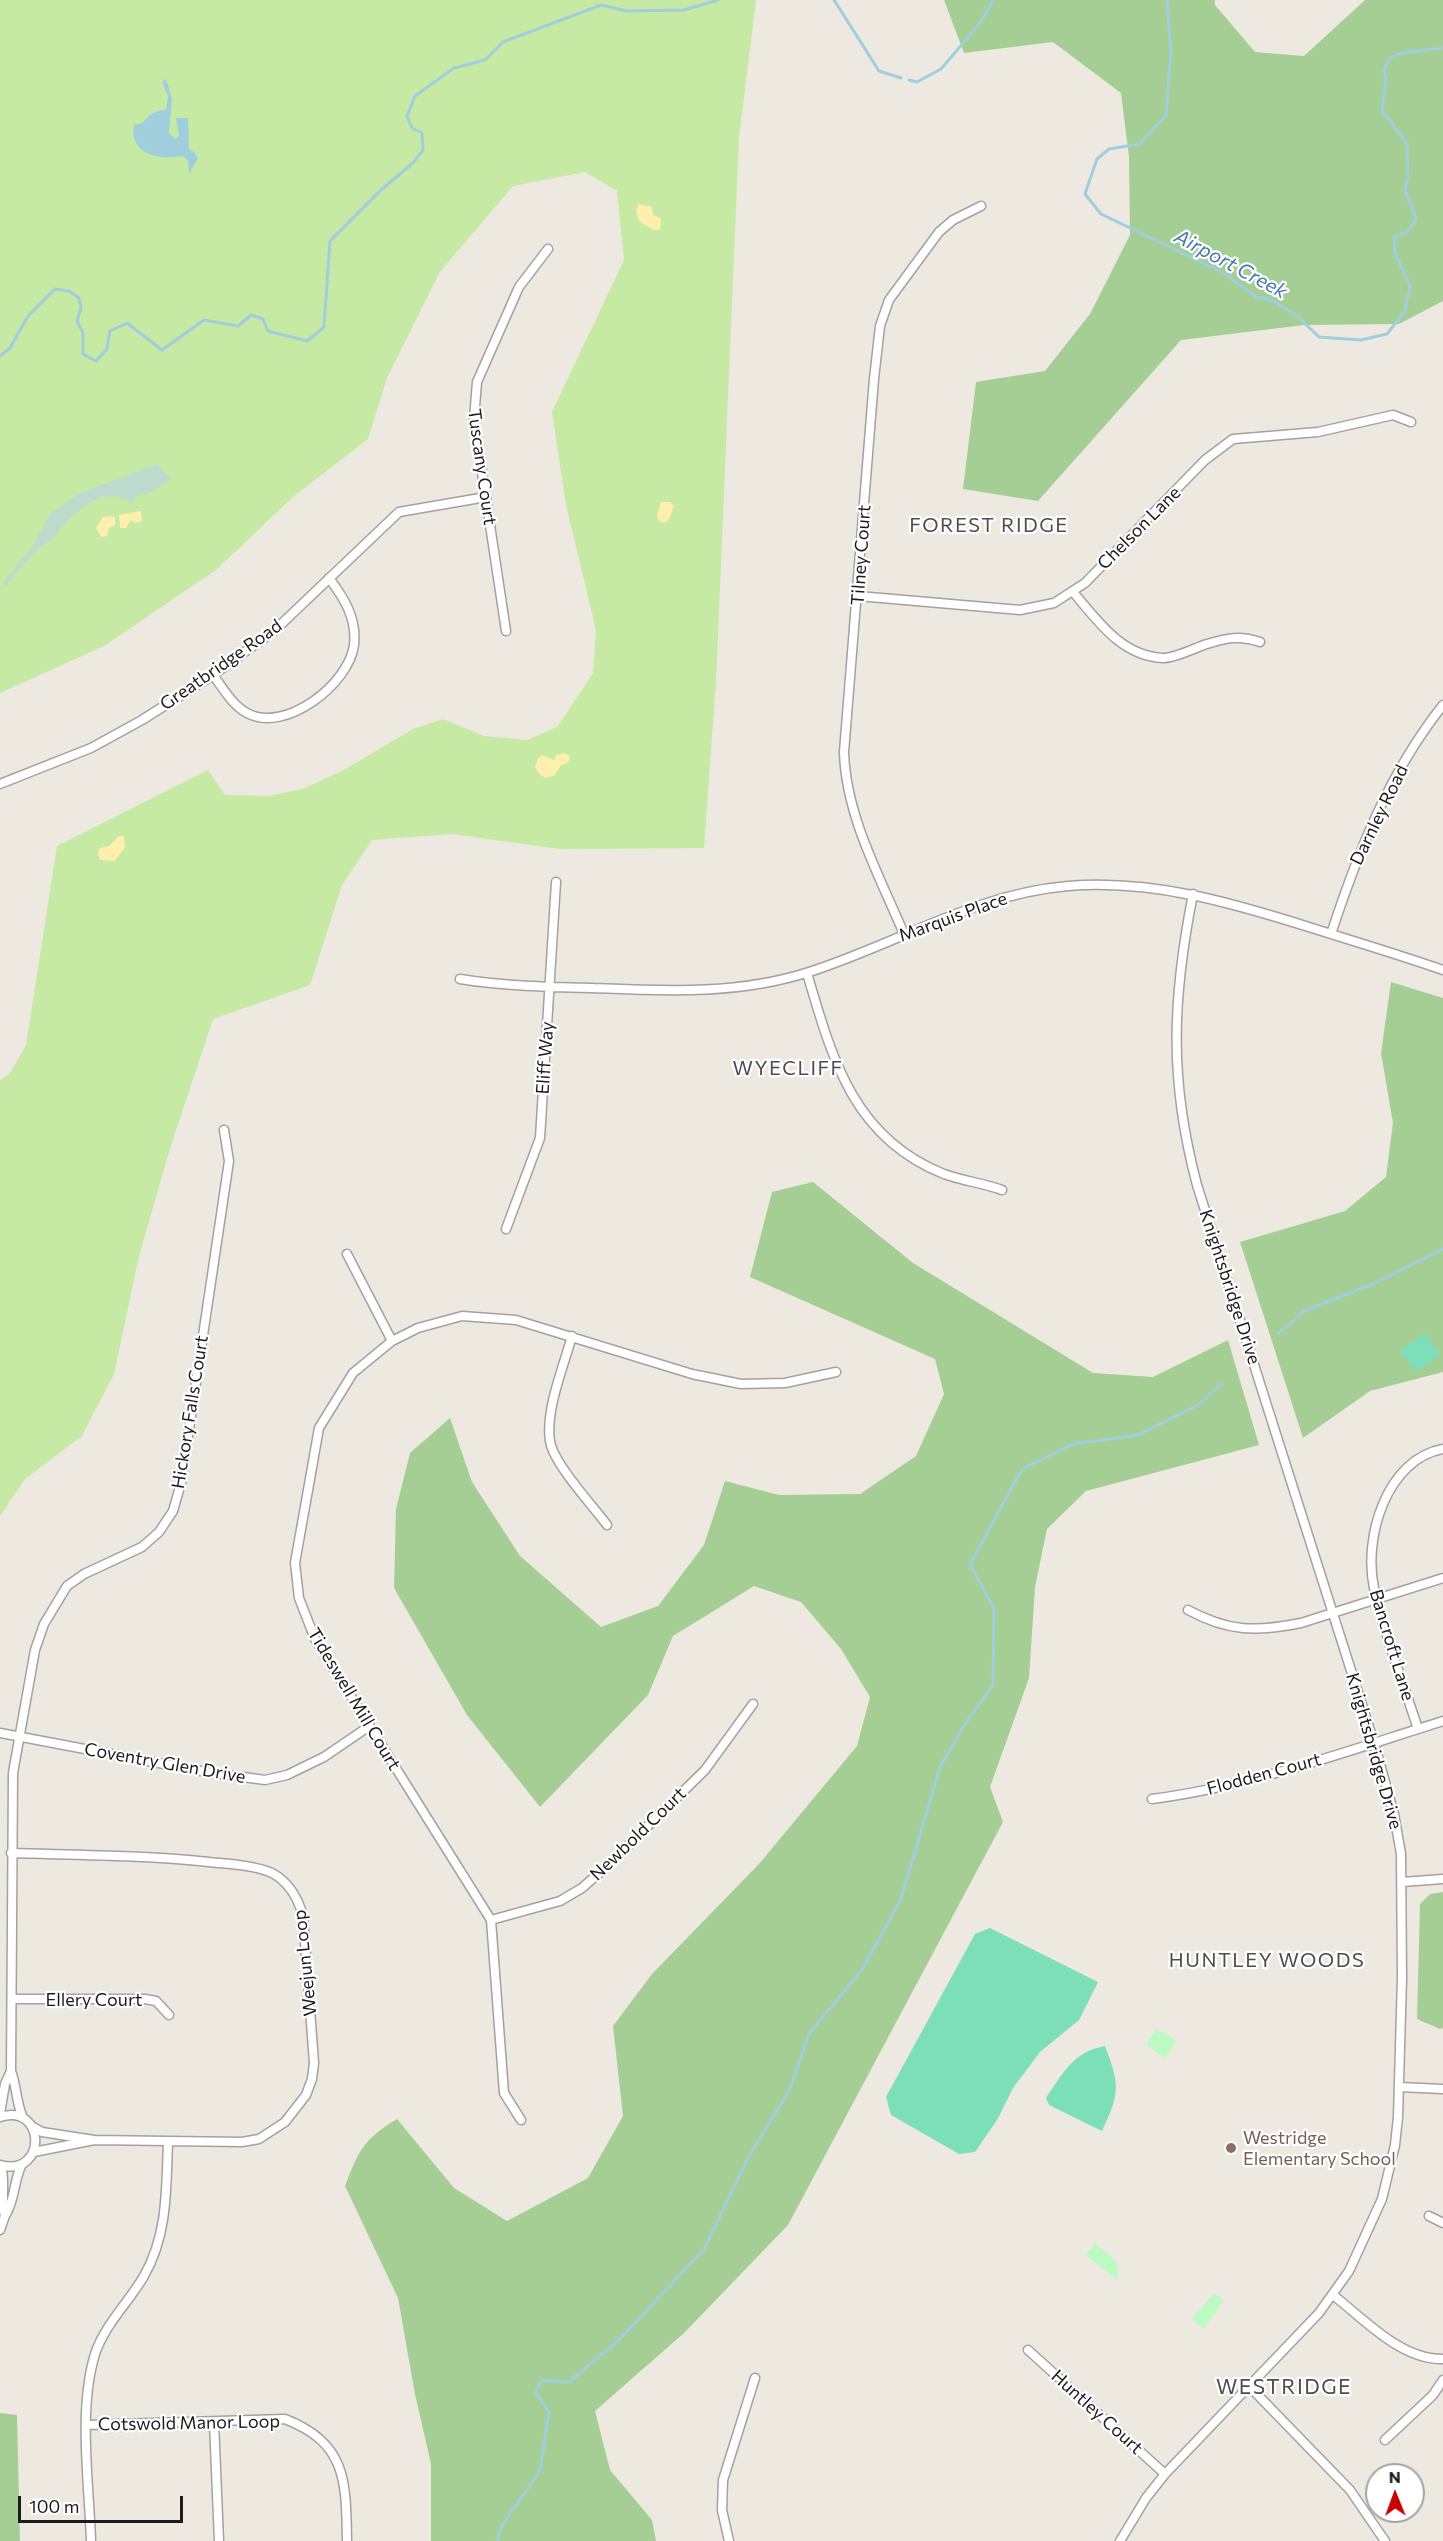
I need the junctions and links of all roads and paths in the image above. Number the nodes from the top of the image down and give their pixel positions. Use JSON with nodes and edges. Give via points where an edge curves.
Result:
{"nodes":[{"id":1,"x":981,"y":206,"type":"dead end"},
{"id":2,"x":548,"y":249,"type":"dead end"},
{"id":3,"x":1411,"y":422,"type":"dead end"},
{"id":4,"x":486,"y":497,"type":"junction"},
{"id":5,"x":329,"y":578,"type":"junction"},
{"id":6,"x":1073,"y":592,"type":"junction"},
{"id":7,"x":858,"y":596,"type":"junction"},
{"id":8,"x":506,"y":631,"type":"dead end"},
{"id":9,"x":1260,"y":642,"type":"dead end"},
{"id":10,"x":213,"y":675,"type":"junction"},
{"id":11,"x":1443,"y":705,"type":"edge"},
{"id":12,"x":0,"y":784,"type":"edge"},
{"id":13,"x":556,"y":882,"type":"dead end"},
{"id":14,"x":1193,"y":894,"type":"junction"},
{"id":15,"x":904,"y":934,"type":"junction"},
{"id":16,"x":1331,"y":934,"type":"junction"},
{"id":17,"x":1443,"y":970,"type":"edge"},
{"id":18,"x":807,"y":973,"type":"junction"},
{"id":19,"x":460,"y":979,"type":"dead end"},
{"id":20,"x":550,"y":987,"type":"junction"},
{"id":21,"x":224,"y":1130,"type":"dead end"},
{"id":22,"x":1002,"y":1190,"type":"dead end"},
{"id":23,"x":506,"y":1229,"type":"dead end"},
{"id":24,"x":347,"y":1254,"type":"dead end"},
{"id":25,"x":572,"y":1336,"type":"junction"},
{"id":26,"x":392,"y":1341,"type":"junction"},
{"id":27,"x":836,"y":1372,"type":"dead end"},
{"id":28,"x":1443,"y":1449,"type":"edge"},
{"id":29,"x":608,"y":1525,"type":"dead end"},
{"id":30,"x":1443,"y":1578,"type":"edge"},
{"id":31,"x":1377,"y":1599,"type":"junction"},
{"id":32,"x":1188,"y":1610,"type":"dead end"},
{"id":33,"x":1333,"y":1613,"type":"junction"},
{"id":34,"x":753,"y":1704,"type":"dead end"},
{"id":35,"x":1443,"y":1720,"type":"edge"},
{"id":36,"x":368,"y":1727,"type":"junction"},
{"id":37,"x":1418,"y":1729,"type":"junction"},
{"id":38,"x":0,"y":1732,"type":"edge"},
{"id":39,"x":21,"y":1736,"type":"junction"},
{"id":40,"x":1374,"y":1743,"type":"junction"},
{"id":41,"x":1152,"y":1799,"type":"dead end"},
{"id":42,"x":11,"y":1854,"type":"junction"},
{"id":43,"x":1443,"y":1879,"type":"edge"},
{"id":44,"x":1402,"y":1882,"type":"junction"},
{"id":45,"x":491,"y":1920,"type":"junction"},
{"id":46,"x":12,"y":1999,"type":"junction"},
{"id":47,"x":169,"y":2015,"type":"dead end"},
{"id":48,"x":11,"y":2071,"type":"junction"},
{"id":49,"x":1399,"y":2086,"type":"junction"},
{"id":50,"x":1443,"y":2089,"type":"edge"},
{"id":51,"x":0,"y":2115,"type":"edge"},
{"id":52,"x":23,"y":2118,"type":"junction"},
{"id":53,"x":521,"y":2120,"type":"dead end"},
{"id":54,"x":33,"y":2127,"type":"junction"},
{"id":55,"x":94,"y":2140,"type":"junction"},
{"id":56,"x":168,"y":2142,"type":"junction"},
{"id":57,"x":34,"y":2152,"type":"junction"},
{"id":58,"x":22,"y":2164,"type":"junction"},
{"id":59,"x":0,"y":2165,"type":"edge"},
{"id":60,"x":5,"y":2216,"type":"junction"},
{"id":61,"x":1430,"y":2216,"type":"dead end"},
{"id":62,"x":1443,"y":2223,"type":"edge"},
{"id":63,"x":0,"y":2230,"type":"edge"},
{"id":64,"x":1333,"y":2295,"type":"junction"},
{"id":65,"x":1028,"y":2349,"type":"dead end"},
{"id":66,"x":1443,"y":2359,"type":"edge"},
{"id":67,"x":755,"y":2378,"type":"dead end"},
{"id":68,"x":1443,"y":2380,"type":"edge"},
{"id":69,"x":1249,"y":2386,"type":"junction"},
{"id":70,"x":214,"y":2422,"type":"junction"},
{"id":71,"x":87,"y":2425,"type":"junction"},
{"id":72,"x":1385,"y":2440,"type":"dead end"},
{"id":73,"x":1165,"y":2474,"type":"junction"},
{"id":74,"x":91,"y":2541,"type":"edge"},
{"id":75,"x":219,"y":2541,"type":"edge"},
{"id":76,"x":347,"y":2541,"type":"edge"},
{"id":77,"x":729,"y":2541,"type":"edge"},
{"id":78,"x":1120,"y":2541,"type":"edge"},
{"id":79,"x":1385,"y":2541,"type":"edge"}],
"edges":[{"from":1,"to":7,"type":"street","name":"Tilney Court","via":[[939,232],[895,291],[884,313],[874,379]]},
{"from":2,"to":4,"type":"street","name":"Tuscany Court","via":[[519,287],[477,382],[474,418]]},
{"from":3,"to":6,"type":"street","name":"Chelson Lane","via":[[1393,415],[1318,432],[1233,439],[1205,460]]},
{"from":4,"to":5,"type":"street","name":"Greatbridge Road","via":[[399,512]]},
{"from":4,"to":8,"type":"street","name":"Tuscany Court"},
{"from":5,"to":10,"type":"street","name":"Greatbridge Road","via":[[274,630]]},
{"from":5,"to":10,"type":"street","via":[[345,598],[354,633],[350,659],[336,682],[290,715],[265,718],[246,713]]},
{"from":6,"to":7,"type":"street","name":"Chelson Lane","via":[[1054,603],[1020,610]]},
{"from":6,"to":9,"type":"street","via":[[1108,634],[1132,651],[1164,658],[1228,637]]},
{"from":7,"to":15,"type":"street","name":"Tilney Court","via":[[844,774],[850,804]]},
{"from":10,"to":12,"type":"street","name":"Greatbridge Road","via":[[91,748]]},
{"from":11,"to":16,"type":"street","name":"Darnley Road","via":[[1383,799]]},
{"from":13,"to":20,"type":"street","name":"Eliff Way"},
{"from":14,"to":15,"type":"street","name":"Marquis Place","via":[[1098,885],[1037,890],[962,909]]},
{"from":14,"to":16,"type":"street","name":"Marquis Place","via":[[1228,901]]},
{"from":14,"to":33,"type":"street","name":"Knightsbridge Drive","via":[[1176,1013],[1182,1123],[1197,1185]]},
{"from":15,"to":18,"type":"street","name":"Marquis Place"},
{"from":16,"to":17,"type":"street","name":"Marquis Place"},
{"from":18,"to":20,"type":"street","name":"Marquis Place","via":[[720,990]]},
{"from":18,"to":22,"type":"street","via":[[839,1073],[880,1132],[924,1165]]},
{"from":19,"to":20,"type":"street","name":"Marquis Place"},
{"from":20,"to":23,"type":"street","name":"Eliff Way","via":[[540,1138]]},
{"from":21,"to":39,"type":"street","name":"Hickory Falls Court","via":[[229,1161],[181,1483],[173,1511],[159,1532],[142,1547],[84,1574],[67,1586],[54,1604],[35,1650]]},
{"from":24,"to":26,"type":"street"},
{"from":25,"to":26,"type":"street","name":"Tideswell Mill Court","via":[[516,1320],[462,1316],[418,1328]]},
{"from":25,"to":27,"type":"street","name":"Tideswell Mill Court","via":[[692,1374],[741,1384],[785,1383]]},
{"from":25,"to":29,"type":"street","via":[[551,1416],[550,1442],[567,1474]]},
{"from":26,"to":36,"type":"street","name":"Tideswell Mill Court","via":[[353,1373],[319,1428],[295,1563],[299,1598],[315,1639]]},
{"from":28,"to":31,"type":"street","name":"Bancroft Lane","via":[[1430,1451],[1410,1464],[1385,1498],[1373,1554]]},
{"from":30,"to":31,"type":"street"},
{"from":31,"to":33,"type":"street"},
{"from":31,"to":37,"type":"street","name":"Bancroft Lane"},
{"from":32,"to":33,"type":"street","via":[[1224,1627],[1254,1629],[1301,1623]]},
{"from":33,"to":40,"type":"street","name":"Knightsbridge Drive"},
{"from":34,"to":45,"type":"street","name":"Newbold Court","via":[[705,1770],[582,1888],[560,1901]]},
{"from":35,"to":37,"type":"street","name":"Flodden Court"},
{"from":36,"to":39,"type":"street","name":"Coventry Glen Drive","via":[[324,1757],[287,1775],[265,1780]]},
{"from":36,"to":45,"type":"street","name":"Tideswell Mill Court"},
{"from":37,"to":40,"type":"street","name":"Flodden Court"},
{"from":38,"to":39,"type":"street","name":"Coventry Glen Drive"},
{"from":39,"to":42,"type":"street","name":"Hickory Falls Court","via":[[13,1773]]},
{"from":40,"to":41,"type":"street","name":"Flodden Court","via":[[1250,1780]]},
{"from":40,"to":44,"type":"street","name":"Knightsbridge Drive","via":[[1397,1829]]},
{"from":42,"to":46,"type":"street","name":"Hickory Falls Court"},
{"from":42,"to":56,"type":"street","name":"Weejun Loop","via":[[148,1856],[236,1865],[270,1872],[283,1880],[300,1903],[314,2063],[306,2095],[285,2122],[259,2139]]},
{"from":43,"to":44,"type":"street"},
{"from":44,"to":49,"type":"street","name":"Knightsbridge Drive"},
{"from":45,"to":53,"type":"street","name":"Tideswell Mill Court","via":[[504,2093]]},
{"from":46,"to":47,"type":"street","name":"Ellery Court","via":[[156,2001]]},
{"from":46,"to":48,"type":"street","name":"Hickory Falls Court"},
{"from":48,"to":51,"type":"street"},
{"from":48,"to":52,"type":"street"},
{"from":49,"to":50,"type":"street"},
{"from":49,"to":64,"type":"street","name":"Knightsbridge Drive","via":[[1395,2145],[1382,2199],[1363,2246]]},
{"from":51,"to":52,"type":"street"},
{"from":52,"to":54,"type":"street"},
{"from":54,"to":55,"type":"street","name":"Weejun Loop","via":[[42,2132]]},
{"from":54,"to":57,"type":"street"},
{"from":55,"to":56,"type":"street","name":"Weejun Loop"},
{"from":55,"to":57,"type":"street","name":"Weejun Loop"},
{"from":56,"to":71,"type":"street","via":[[164,2229],[144,2276],[108,2326],[96,2351],[89,2376]]},
{"from":57,"to":58,"type":"street"},
{"from":58,"to":59,"type":"street"},
{"from":58,"to":60,"type":"street","via":[[13,2203]]},
{"from":59,"to":60,"type":"street","via":[[4,2175],[1,2201]]},
{"from":60,"to":63,"type":"street"},
{"from":61,"to":62,"type":"street"},
{"from":64,"to":66,"type":"street","via":[[1405,2349]]},
{"from":64,"to":69,"type":"street","name":"Knightsbridge Drive"},
{"from":65,"to":73,"type":"street","name":"Huntley Court"},
{"from":67,"to":77,"type":"street","via":[[723,2480],[722,2510]]},
{"from":68,"to":72,"type":"street","via":[[1433,2395]]},
{"from":69,"to":73,"type":"street","name":"Knightsbridge Drive"},
{"from":69,"to":79,"type":"street","via":[[1343,2482]]},
{"from":70,"to":71,"type":"street","name":"Cotswold Manor Loop"},
{"from":70,"to":75,"type":"street"},
{"from":70,"to":76,"type":"street","name":"Cotswold Manor Loop","via":[[285,2419],[309,2428],[340,2465]]},
{"from":71,"to":74,"type":"street"},
{"from":73,"to":78,"type":"street","name":"Knightsbridge Drive"}]}
